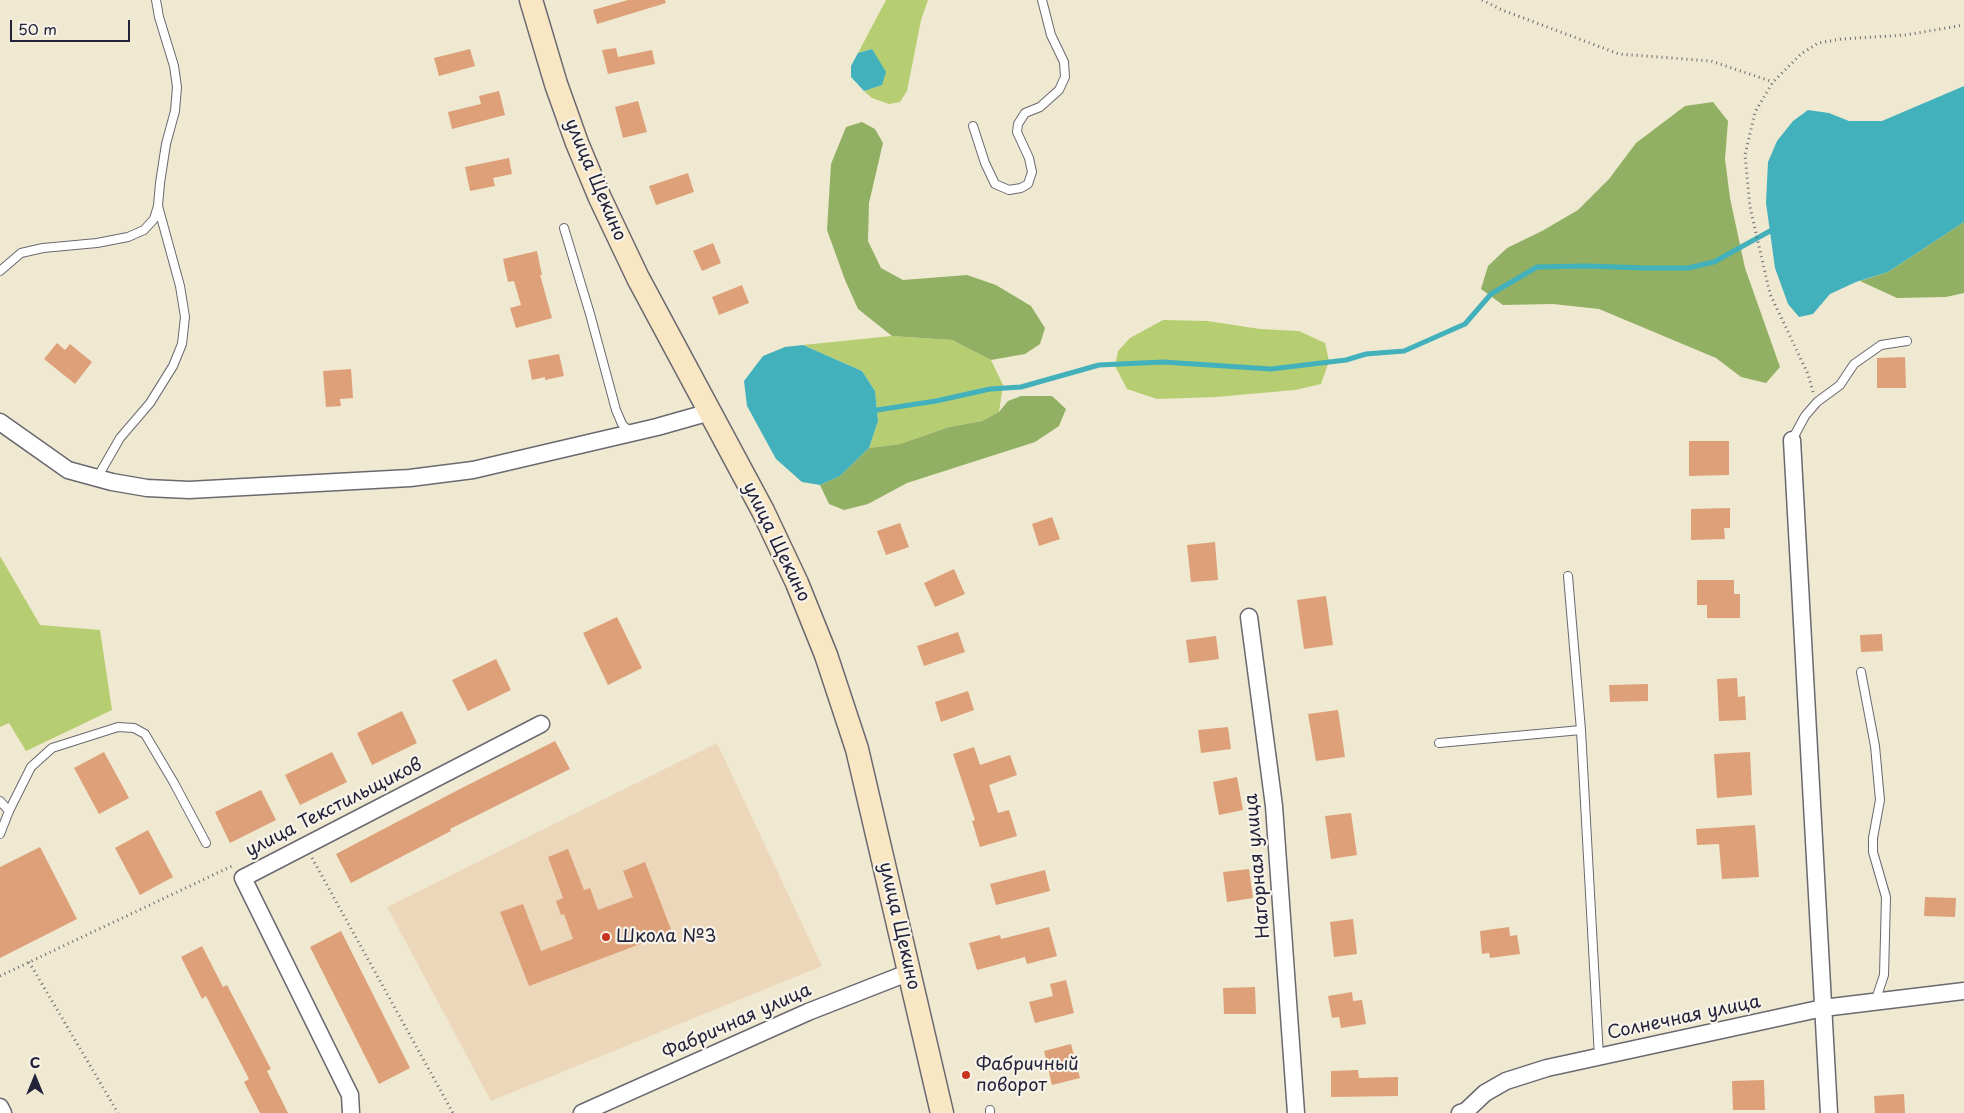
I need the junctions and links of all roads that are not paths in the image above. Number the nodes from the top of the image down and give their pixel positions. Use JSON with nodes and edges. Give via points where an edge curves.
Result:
{"nodes":[{"id":1,"x":156,"y":0,"type":"edge"},
{"id":2,"x":531,"y":0,"type":"edge"},
{"id":3,"x":1042,"y":0,"type":"edge"},
{"id":4,"x":974,"y":126,"type":"dead end"},
{"id":5,"x":158,"y":206,"type":"junction"},
{"id":6,"x":564,"y":228,"type":"dead end"},
{"id":7,"x":0,"y":271,"type":"edge"},
{"id":8,"x":1907,"y":341,"type":"dead end"},
{"id":9,"x":710,"y":412,"type":"junction"},
{"id":10,"x":0,"y":422,"type":"edge"},
{"id":11,"x":630,"y":432,"type":"junction"},
{"id":12,"x":1792,"y":440,"type":"joint"},
{"id":13,"x":97,"y":478,"type":"junction"},
{"id":14,"x":1568,"y":576,"type":"dead end"},
{"id":15,"x":1249,"y":617,"type":"dead end"},
{"id":16,"x":1862,"y":672,"type":"dead end"},
{"id":17,"x":540,"y":724,"type":"dead end"},
{"id":18,"x":1581,"y":730,"type":"junction"},
{"id":19,"x":1439,"y":743,"type":"dead end"},
{"id":20,"x":0,"y":801,"type":"edge"},
{"id":21,"x":9,"y":811,"type":"junction"},
{"id":22,"x":0,"y":834,"type":"edge"},
{"id":23,"x":206,"y":843,"type":"dead end"},
{"id":24,"x":910,"y":972,"type":"junction"},
{"id":25,"x":1964,"y":991,"type":"edge"},
{"id":26,"x":1875,"y":1002,"type":"junction"},
{"id":27,"x":1823,"y":1008,"type":"junction"},
{"id":28,"x":1599,"y":1057,"type":"junction"},
{"id":29,"x":0,"y":1107,"type":"edge"},
{"id":30,"x":1465,"y":1112,"type":"edge"},
{"id":31,"x":3,"y":1113,"type":"edge"},
{"id":32,"x":351,"y":1113,"type":"edge"},
{"id":33,"x":582,"y":1113,"type":"edge"},
{"id":34,"x":942,"y":1113,"type":"edge"},
{"id":35,"x":1296,"y":1113,"type":"edge"},
{"id":36,"x":1829,"y":1113,"type":"edge"}],
"edges":[{"from":1,"to":5,"type":"lane","via":[[177,87]]},
{"from":2,"to":9,"type":"main road","name":"улица Щекино","via":[[556,84],[600,198],[638,278]]},
{"from":3,"to":4,"type":"lane","via":[[1051,35],[1064,62],[1066,78],[1060,90],[1040,107],[1025,113],[1018,124],[1017,132],[1032,172],[1028,184],[1009,190],[995,184]]},
{"from":5,"to":7,"type":"lane","via":[[154,219],[144,230],[128,237],[21,253]]},
{"from":5,"to":13,"type":"lane","via":[[180,286],[185,317],[182,344],[173,366],[150,403],[120,438]]},
{"from":6,"to":11,"type":"lane","via":[[616,410]]},
{"from":8,"to":12,"type":"lane","via":[[1881,345],[1854,364],[1840,385],[1816,402]]},
{"from":9,"to":11,"type":"street"},
{"from":9,"to":24,"type":"main road","name":"улица Щекино","via":[[798,583],[826,655],[857,749]]},
{"from":10,"to":13,"type":"street","via":[[68,470]]},
{"from":11,"to":13,"type":"street","via":[[473,470],[410,478],[189,490],[147,488]]},
{"from":12,"to":27,"type":"street"},
{"from":14,"to":18,"type":"lane"},
{"from":15,"to":35,"type":"street","name":"Нагорная улица","via":[[1274,806]]},
{"from":16,"to":26,"type":"lane","via":[[1875,746],[1880,800],[1873,852],[1886,897],[1884,975]]},
{"from":17,"to":32,"type":"street","name":"улица Текстильщиков","via":[[244,878],[350,1095]]},
{"from":18,"to":19,"type":"lane"},
{"from":18,"to":28,"type":"lane"},
{"from":20,"to":21,"type":"lane"},
{"from":21,"to":22,"type":"lane"},
{"from":21,"to":23,"type":"lane","via":[[31,767],[52,748],[118,727],[134,728],[145,734]]},
{"from":24,"to":33,"type":"street","name":"Фабричная улица","via":[[808,1012]]},
{"from":24,"to":34,"type":"main road","name":"улица Щекино"},
{"from":25,"to":26,"type":"street","name":"Солнечная улица"},
{"from":26,"to":27,"type":"street","name":"Солнечная улица"},
{"from":27,"to":28,"type":"street","name":"Солнечная улица"},
{"from":27,"to":36,"type":"street"},
{"from":28,"to":30,"type":"street","name":"Солнечная улица","via":[[1547,1068],[1506,1082],[1485,1093]]},
{"from":29,"to":31,"type":"street"}]}
